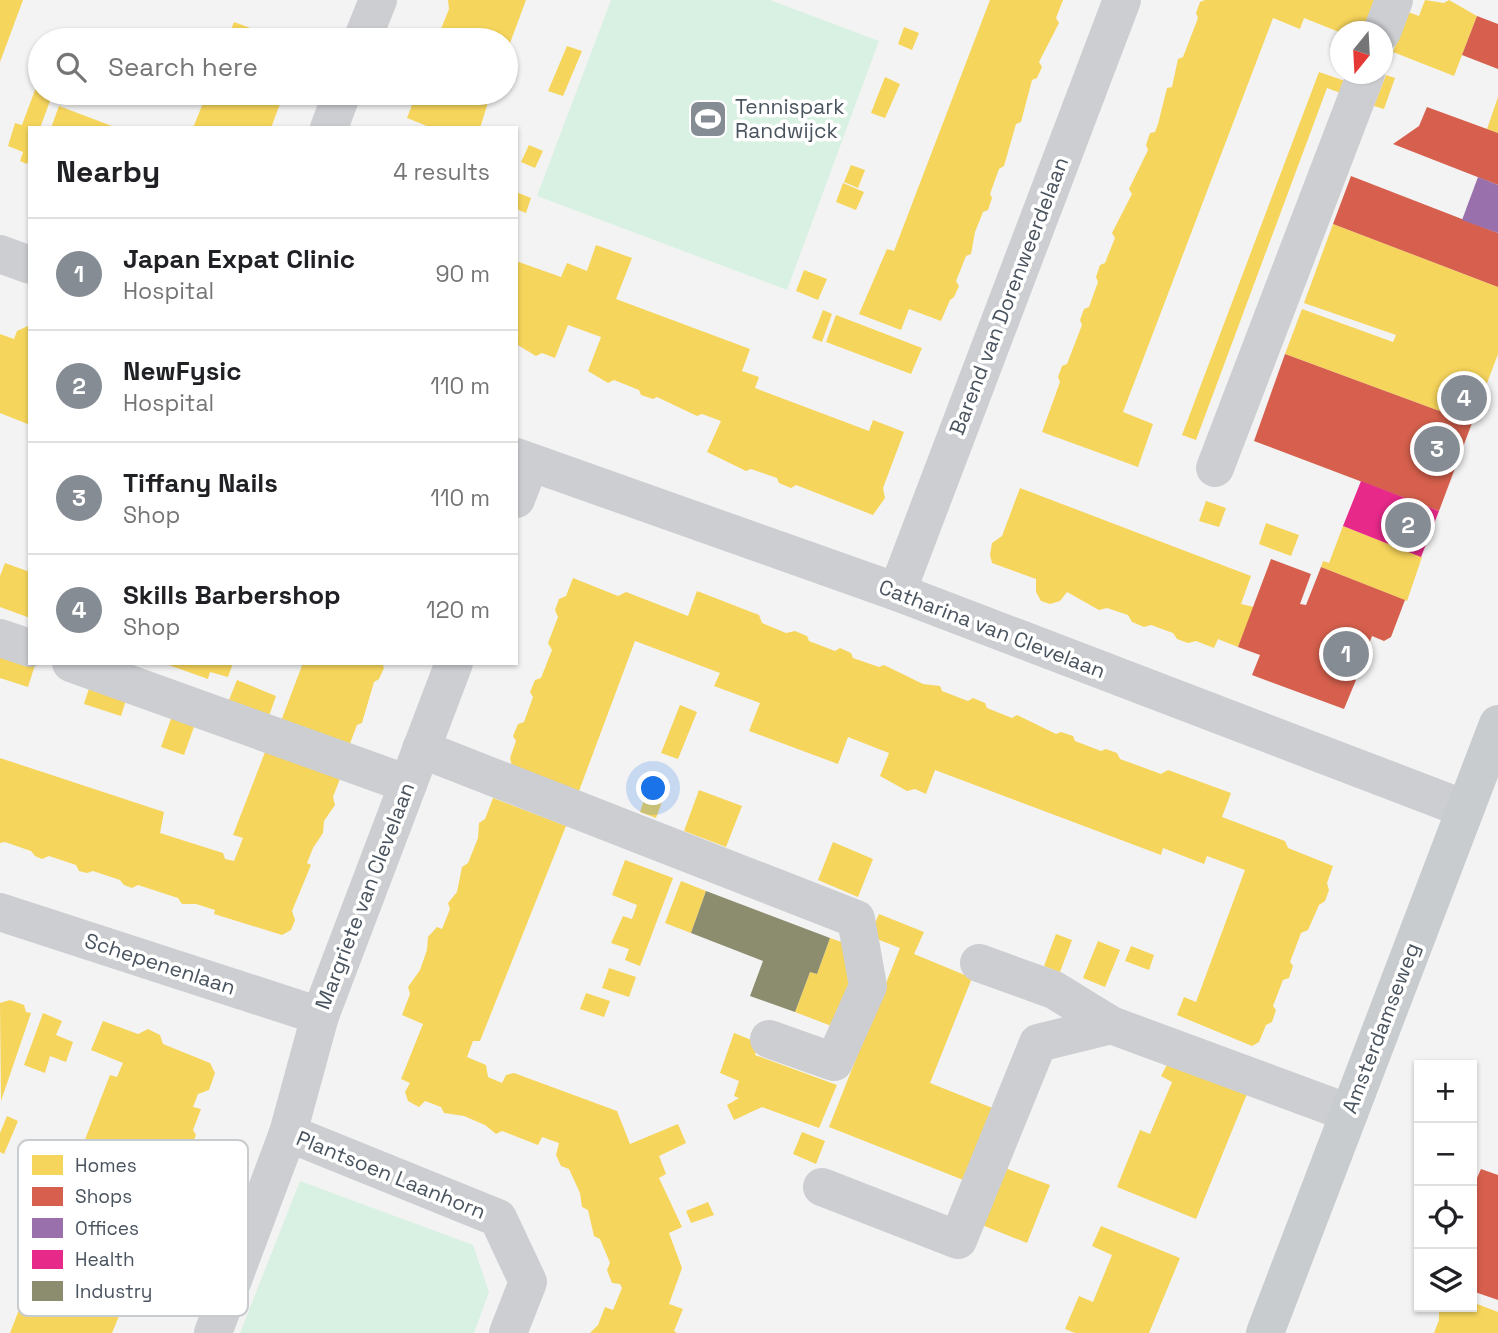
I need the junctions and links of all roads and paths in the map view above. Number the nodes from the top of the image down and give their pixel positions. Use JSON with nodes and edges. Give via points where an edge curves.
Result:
{"nodes":[{"id":1,"x":378,"y":0,"type":"edge"},
{"id":2,"x":1122,"y":0,"type":"edge"},
{"id":3,"x":1394,"y":0,"type":"edge"},
{"id":4,"x":1386,"y":21,"type":"edge"},
{"id":5,"x":367,"y":28,"type":"edge"},
{"id":6,"x":1362,"y":84,"type":"edge"},
{"id":7,"x":338,"y":105,"type":"edge"},
{"id":8,"x":330,"y":126,"type":"edge"},
{"id":9,"x":0,"y":254,"type":"edge"},
{"id":10,"x":28,"y":264,"type":"edge"},
{"id":11,"x":523,"y":460,"type":"edge"},
{"id":12,"x":1215,"y":468,"type":"dead end"},
{"id":13,"x":518,"y":488,"type":"edge"},
{"id":14,"x":897,"y":592,"type":"junction"},
{"id":15,"x":0,"y":638,"type":"edge"},
{"id":16,"x":28,"y":647,"type":"edge"},
{"id":17,"x":78,"y":665,"type":"edge"},
{"id":18,"x":453,"y":665,"type":"edge"},
{"id":19,"x":1498,"y":724,"type":"edge"},
{"id":20,"x":415,"y":766,"type":"junction"},
{"id":21,"x":1465,"y":809,"type":"junction"},
{"id":22,"x":0,"y":912,"type":"edge"},
{"id":23,"x":979,"y":963,"type":"dead end"},
{"id":24,"x":320,"y":1016,"type":"junction"},
{"id":25,"x":1111,"y":1025,"type":"junction"},
{"id":26,"x":769,"y":1039,"type":"dead end"},
{"id":27,"x":1349,"y":1113,"type":"junction"},
{"id":28,"x":288,"y":1133,"type":"junction"},
{"id":29,"x":822,"y":1187,"type":"dead end"},
{"id":30,"x":248,"y":1238,"type":"edge"},
{"id":31,"x":218,"y":1316,"type":"edge"},
{"id":32,"x":212,"y":1333,"type":"edge"},
{"id":33,"x":508,"y":1333,"type":"edge"},
{"id":34,"x":1265,"y":1333,"type":"edge"}],
"edges":[{"from":1,"to":5,"type":"street"},
{"from":2,"to":14,"type":"street","name":"Barend van Dorenweerdelaan"},
{"from":3,"to":4,"type":"street"},
{"from":6,"to":12,"type":"street"},
{"from":7,"to":8,"type":"street"},
{"from":9,"to":10,"type":"street"},
{"from":11,"to":13,"type":"street"},
{"from":11,"to":14,"type":"street","name":"Catharina van Clevelaan"},
{"from":14,"to":21,"type":"street","name":"Catharina van Clevelaan"},
{"from":15,"to":16,"type":"street"},
{"from":17,"to":20,"type":"street"},
{"from":18,"to":20,"type":"street","name":"Margriete van Clevelaan"},
{"from":19,"to":21,"type":"main road","name":"Amsterdamseweg"},
{"from":20,"to":24,"type":"street","name":"Margriete van Clevelaan"},
{"from":20,"to":26,"type":"street","via":[[856,919],[868,986],[834,1062]]},
{"from":21,"to":27,"type":"main road","name":"Amsterdamseweg"},
{"from":22,"to":24,"type":"street","name":"Schepenenlaan"},
{"from":23,"to":25,"type":"street","via":[[1054,990]]},
{"from":24,"to":28,"type":"street","name":"Margriete van Clevelaan"},
{"from":25,"to":27,"type":"street"},
{"from":25,"to":29,"type":"street","via":[[1038,1043],[957,1240]]},
{"from":27,"to":34,"type":"main road","name":"Amsterdamseweg"},
{"from":28,"to":30,"type":"street","name":"Plantsoen Laanhorn"},
{"from":28,"to":33,"type":"street","name":"Plantsoen Laanhorn","via":[[498,1218],[528,1282]]},
{"from":31,"to":32,"type":"street","name":"Plantsoen Laanhorn"}]}
